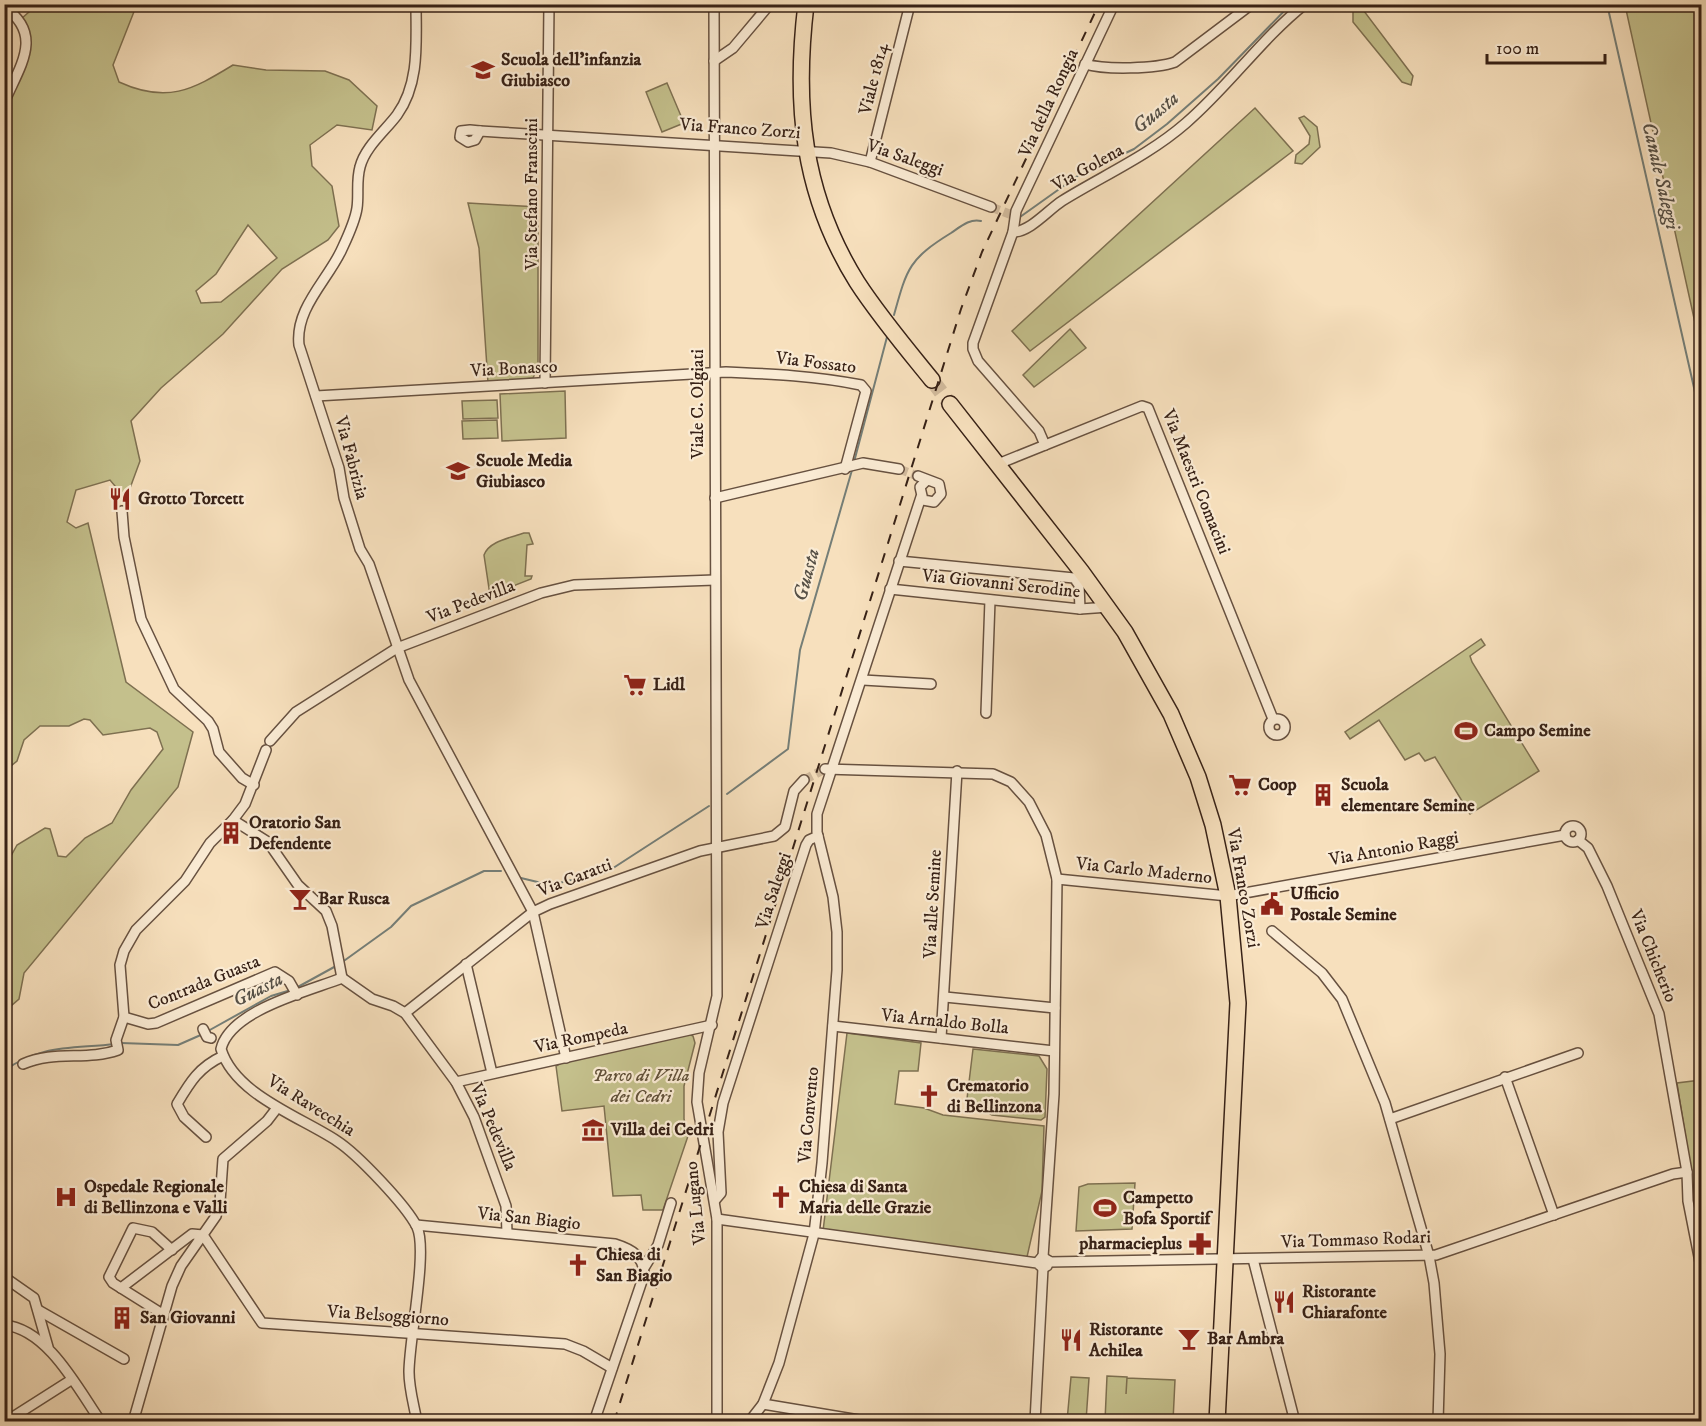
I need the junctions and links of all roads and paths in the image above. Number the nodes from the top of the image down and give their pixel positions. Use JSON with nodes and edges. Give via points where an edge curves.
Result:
{"nodes":[{"id":1,"x":416,"y":4,"type":"edge"},
{"id":2,"x":549,"y":4,"type":"edge"},
{"id":3,"x":714,"y":4,"type":"edge"},
{"id":4,"x":770,"y":4,"type":"edge"},
{"id":5,"x":806,"y":4,"type":"edge"},
{"id":6,"x":910,"y":4,"type":"edge"},
{"id":7,"x":1114,"y":4,"type":"edge"},
{"id":8,"x":1252,"y":4,"type":"edge"},
{"id":9,"x":1305,"y":4,"type":"edge"},
{"id":10,"x":4,"y":7,"type":"edge"},
{"id":11,"x":714,"y":35,"type":"junction"},
{"id":12,"x":741,"y":38,"type":"junction"},
{"id":13,"x":714,"y":61,"type":"junction"},
{"id":14,"x":1085,"y":64,"type":"junction"},
{"id":15,"x":4,"y":103,"type":"edge"},
{"id":16,"x":480,"y":131,"type":"dead end"},
{"id":17,"x":549,"y":136,"type":"junction"},
{"id":18,"x":714,"y":146,"type":"junction"},
{"id":19,"x":806,"y":151,"type":"junction"},
{"id":20,"x":870,"y":162,"type":"junction"},
{"id":21,"x":991,"y":207,"type":"tunnel mouth"},
{"id":22,"x":1013,"y":232,"type":"junction"},
{"id":23,"x":714,"y":374,"type":"junction"},
{"id":24,"x":932,"y":380,"type":"tunnel mouth"},
{"id":25,"x":545,"y":383,"type":"junction"},
{"id":26,"x":316,"y":396,"type":"junction"},
{"id":27,"x":950,"y":404,"type":"tunnel mouth"},
{"id":28,"x":1046,"y":445,"type":"junction"},
{"id":29,"x":998,"y":464,"type":"junction"},
{"id":30,"x":847,"y":468,"type":"junction"},
{"id":31,"x":899,"y":469,"type":"tunnel mouth"},
{"id":32,"x":921,"y":497,"type":"junction"},
{"id":33,"x":715,"y":498,"type":"junction"},
{"id":34,"x":122,"y":511,"type":"dead end"},
{"id":35,"x":899,"y":561,"type":"junction"},
{"id":36,"x":715,"y":580,"type":"junction"},
{"id":37,"x":890,"y":589,"type":"junction"},
{"id":38,"x":990,"y":600,"type":"junction"},
{"id":39,"x":1109,"y":607,"type":"junction"},
{"id":40,"x":1080,"y":609,"type":"junction"},
{"id":41,"x":397,"y":648,"type":"junction"},
{"id":42,"x":863,"y":680,"type":"junction"},
{"id":43,"x":931,"y":684,"type":"dead end"},
{"id":44,"x":986,"y":713,"type":"dead end"},
{"id":45,"x":1273,"y":719,"type":"dead end"},
{"id":46,"x":829,"y":769,"type":"junction"},
{"id":47,"x":957,"y":771,"type":"junction"},
{"id":48,"x":804,"y":780,"type":"tunnel mouth"},
{"id":49,"x":254,"y":785,"type":"junction"},
{"id":50,"x":716,"y":804,"type":"joint"},
{"id":51,"x":233,"y":820,"type":"junction"},
{"id":52,"x":818,"y":836,"type":"junction"},
{"id":53,"x":1578,"y":840,"type":"joint"},
{"id":54,"x":717,"y":847,"type":"junction"},
{"id":55,"x":1057,"y":879,"type":"junction"},
{"id":56,"x":1228,"y":896,"type":"junction"},
{"id":57,"x":533,"y":912,"type":"junction"},
{"id":58,"x":1272,"y":931,"type":"dead end"},
{"id":59,"x":466,"y":963,"type":"junction"},
{"id":60,"x":342,"y":978,"type":"junction"},
{"id":61,"x":295,"y":990,"type":"junction"},
{"id":62,"x":945,"y":997,"type":"junction"},
{"id":63,"x":1054,"y":1008,"type":"junction"},
{"id":64,"x":405,"y":1013,"type":"junction"},
{"id":65,"x":124,"y":1017,"type":"junction"},
{"id":66,"x":712,"y":1025,"type":"junction"},
{"id":67,"x":833,"y":1026,"type":"junction"},
{"id":68,"x":941,"y":1038,"type":"junction"},
{"id":69,"x":1054,"y":1051,"type":"junction"},
{"id":70,"x":1578,"y":1053,"type":"dead end"},
{"id":71,"x":223,"y":1056,"type":"junction"},
{"id":72,"x":566,"y":1058,"type":"junction"},
{"id":73,"x":23,"y":1064,"type":"dead end"},
{"id":74,"x":492,"y":1073,"type":"junction"},
{"id":75,"x":1505,"y":1077,"type":"junction"},
{"id":76,"x":456,"y":1082,"type":"junction"},
{"id":77,"x":277,"y":1108,"type":"junction"},
{"id":78,"x":1390,"y":1119,"type":"junction"},
{"id":79,"x":206,"y":1137,"type":"dead end"},
{"id":80,"x":1688,"y":1172,"type":"junction"},
{"id":81,"x":715,"y":1200,"type":"junction"},
{"id":82,"x":671,"y":1203,"type":"dead end"},
{"id":83,"x":1554,"y":1215,"type":"junction"},
{"id":84,"x":717,"y":1219,"type":"junction"},
{"id":85,"x":416,"y":1225,"type":"junction"},
{"id":86,"x":507,"y":1233,"type":"junction"},
{"id":87,"x":814,"y":1234,"type":"junction"},
{"id":88,"x":203,"y":1235,"type":"junction"},
{"id":89,"x":172,"y":1250,"type":"junction"},
{"id":90,"x":1429,"y":1256,"type":"junction"},
{"id":91,"x":1226,"y":1259,"type":"junction"},
{"id":92,"x":1253,"y":1259,"type":"junction"},
{"id":93,"x":1043,"y":1263,"type":"junction"},
{"id":94,"x":644,"y":1268,"type":"junction"},
{"id":95,"x":1701,"y":1272,"type":"edge"},
{"id":96,"x":4,"y":1277,"type":"edge"},
{"id":97,"x":121,"y":1288,"type":"junction"},
{"id":98,"x":38,"y":1310,"type":"junction"},
{"id":99,"x":164,"y":1314,"type":"junction"},
{"id":100,"x":4,"y":1325,"type":"edge"},
{"id":101,"x":412,"y":1334,"type":"junction"},
{"id":102,"x":48,"y":1347,"type":"junction"},
{"id":103,"x":124,"y":1359,"type":"dead end"},
{"id":104,"x":612,"y":1368,"type":"junction"},
{"id":105,"x":71,"y":1380,"type":"junction"},
{"id":106,"x":764,"y":1404,"type":"junction"},
{"id":107,"x":5,"y":1422,"type":"edge"},
{"id":108,"x":101,"y":1422,"type":"edge"},
{"id":109,"x":133,"y":1422,"type":"edge"},
{"id":110,"x":417,"y":1422,"type":"edge"},
{"id":111,"x":594,"y":1422,"type":"edge"},
{"id":112,"x":717,"y":1422,"type":"edge"},
{"id":113,"x":749,"y":1422,"type":"edge"},
{"id":114,"x":870,"y":1422,"type":"edge"},
{"id":115,"x":1035,"y":1422,"type":"edge"},
{"id":116,"x":1217,"y":1422,"type":"edge"},
{"id":117,"x":1295,"y":1422,"type":"edge"},
{"id":118,"x":1438,"y":1422,"type":"edge"}],
"edges":[{"from":1,"to":26,"type":"street","name":"Via Fabrizia","via":[[416,59],[411,87],[396,116],[360,166],[357,210],[346,239],[301,320],[298,345]]},
{"from":2,"to":17,"type":"street","name":"Via Stefano Franscini"},
{"from":3,"to":11,"type":"street","name":"Viale C. Olgiati"},
{"from":4,"to":12,"type":"street"},
{"from":5,"to":19,"type":"main road","via":[[799,80]]},
{"from":6,"to":20,"type":"street","name":"Viale 1814"},
{"from":7,"to":14,"type":"street","name":"Via della Rongia"},
{"from":8,"to":14,"type":"street","via":[[1169,64]]},
{"from":9,"to":22,"type":"street","name":"Via Golena","via":[[1281,23],[1221,91],[1185,124],[1142,157],[1063,200],[1022,231]]},
{"from":10,"to":15,"type":"street","via":[[21,19],[28,41]]},
{"from":11,"to":12,"type":"street","via":[[723,45]]},
{"from":11,"to":13,"type":"street","name":"Viale C. Olgiati"},
{"from":12,"to":13,"type":"street"},
{"from":13,"to":18,"type":"street","name":"Viale C. Olgiati"},
{"from":14,"to":22,"type":"street","name":"Via della Rongia","via":[[1013,215]]},
{"from":16,"to":17,"type":"street","name":"Via Franco Zorzi"},
{"from":17,"to":18,"type":"street","name":"Via Franco Zorzi"},
{"from":17,"to":25,"type":"street","name":"Via Stefano Franscini"},
{"from":18,"to":19,"type":"street","name":"Via Franco Zorzi"},
{"from":18,"to":23,"type":"street","name":"Viale C. Olgiati"},
{"from":19,"to":20,"type":"street","name":"Via Saleggi"},
{"from":19,"to":24,"type":"main road","name":"Via Franco Zorzi","via":[[824,214],[848,267]]},
{"from":20,"to":21,"type":"street","name":"Via Saleggi"},
{"from":22,"to":28,"type":"street","via":[[972,349],[1039,431]]},
{"from":23,"to":25,"type":"street","name":"Via Bonasco"},
{"from":23,"to":30,"type":"street","name":"Via Fossato","via":[[791,375],[865,387]]},
{"from":23,"to":33,"type":"street","name":"Viale C. Olgiati"},
{"from":25,"to":26,"type":"street","name":"Via Bonasco"},
{"from":26,"to":41,"type":"street","name":"Via Fabrizia","via":[[360,549],[369,564]]},
{"from":27,"to":29,"type":"main road","name":"Via Franco Zorzi"},
{"from":28,"to":29,"type":"street","name":"Via Maestri Comacini"},
{"from":28,"to":45,"type":"street","name":"Via Maestri Comacini","via":[[1142,406],[1151,412]]},
{"from":29,"to":39,"type":"main road","name":"Via Franco Zorzi"},
{"from":30,"to":31,"type":"street","via":[[863,463]]},
{"from":30,"to":33,"type":"street"},
{"from":32,"to":32,"type":"street","via":[[922,478],[937,482],[941,494],[934,502]]},
{"from":32,"to":35,"type":"street"},
{"from":33,"to":36,"type":"street","name":"Viale C. Olgiati"},
{"from":34,"to":49,"type":"street","via":[[141,619],[174,689],[208,721],[224,758]]},
{"from":35,"to":37,"type":"street"},
{"from":35,"to":40,"type":"street","via":[[1074,578]]},
{"from":36,"to":41,"type":"street","name":"Via Pedevilla","via":[[561,588]]},
{"from":36,"to":50,"type":"street","name":"Viale C. Olgiati"},
{"from":37,"to":38,"type":"street","name":"Via Giovanni Serodine"},
{"from":37,"to":42,"type":"street"},
{"from":38,"to":40,"type":"street","name":"Via Giovanni Serodine"},
{"from":38,"to":44,"type":"street"},
{"from":39,"to":40,"type":"street","name":"Via Giovanni Serodine"},
{"from":39,"to":56,"type":"main road","name":"Via Franco Zorzi","via":[[1152,678],[1192,764],[1213,825]]},
{"from":41,"to":49,"type":"street","name":"Via Pedevilla","via":[[298,711],[268,746]]},
{"from":41,"to":57,"type":"street","name":"Via Fabrizia","via":[[422,705]]},
{"from":42,"to":43,"type":"street"},
{"from":42,"to":46,"type":"street"},
{"from":46,"to":47,"type":"street"},
{"from":46,"to":52,"type":"street","via":[[817,814]]},
{"from":47,"to":55,"type":"street","via":[[1000,776],[1023,794],[1046,835]]},
{"from":47,"to":62,"type":"street","name":"Via alle Semine"},
{"from":48,"to":54,"type":"street","name":"Via Caratti","via":[[794,791],[787,824],[779,833]]},
{"from":49,"to":51,"type":"street","name":"Via Pedevilla"},
{"from":50,"to":54,"type":"street","name":"Via Lugano"},
{"from":51,"to":60,"type":"street","via":[[268,842],[298,885],[321,905],[332,926]]},
{"from":51,"to":65,"type":"street","name":"Via Pedevilla","via":[[210,843],[185,881],[132,935],[120,965]]},
{"from":52,"to":67,"type":"street","name":"Via Convento","via":[[832,890],[837,932]]},
{"from":52,"to":81,"type":"street","name":"Via Saleggi","via":[[806,845],[723,1103],[718,1132],[721,1193]]},
{"from":53,"to":56,"type":"street","name":"Via Antonio Raggi","via":[[1569,841],[1564,835]]},
{"from":53,"to":80,"type":"street","name":"Via Chicherio","via":[[1588,848],[1607,886],[1659,1014]]},
{"from":54,"to":57,"type":"street","name":"Via Caratti"},
{"from":54,"to":66,"type":"street","name":"Via Lugano","via":[[717,996]]},
{"from":55,"to":56,"type":"street","name":"Via Carlo Maderno"},
{"from":55,"to":63,"type":"street"},
{"from":56,"to":91,"type":"main road","name":"Via Franco Zorzi","via":[[1237,966],[1238,1039]]},
{"from":57,"to":59,"type":"street","name":"Via Caratti"},
{"from":57,"to":72,"type":"street","name":"Via Fabrizia"},
{"from":58,"to":78,"type":"street","via":[[1322,974],[1342,999]]},
{"from":59,"to":64,"type":"street","name":"Via Caratti"},
{"from":59,"to":74,"type":"street"},
{"from":60,"to":61,"type":"street"},
{"from":60,"to":64,"type":"street","via":[[372,999]]},
{"from":61,"to":65,"type":"street","name":"Contrada Guasta","via":[[275,972],[156,1023]]},
{"from":61,"to":71,"type":"street","via":[[212,1037]]},
{"from":62,"to":63,"type":"street"},
{"from":62,"to":68,"type":"street","name":"Via alle Semine"},
{"from":63,"to":69,"type":"street"},
{"from":64,"to":76,"type":"street","name":"Via Pedevilla"},
{"from":65,"to":73,"type":"street","name":"Via Pedevilla","via":[[117,1047],[101,1055],[41,1057]]},
{"from":66,"to":72,"type":"street","name":"Via Rompeda"},
{"from":66,"to":81,"type":"street","name":"Via Lugano","via":[[699,1073],[697,1102]]},
{"from":67,"to":68,"type":"street","name":"Via Arnaldo Bolla"},
{"from":67,"to":87,"type":"street","name":"Via Convento"},
{"from":68,"to":69,"type":"street","name":"Via Arnaldo Bolla"},
{"from":69,"to":93,"type":"street"},
{"from":70,"to":75,"type":"street"},
{"from":71,"to":77,"type":"street","name":"Via Ravecchia","via":[[241,1079]]},
{"from":71,"to":79,"type":"street","via":[[193,1076],[177,1104],[184,1117]]},
{"from":72,"to":74,"type":"street","name":"Via Rompeda"},
{"from":74,"to":76,"type":"street","name":"Via Rompeda"},
{"from":75,"to":78,"type":"street"},
{"from":75,"to":83,"type":"street"},
{"from":76,"to":86,"type":"street","name":"Via Pedevilla","via":[[500,1185],[509,1218]]},
{"from":77,"to":85,"type":"street","name":"Via Ravecchia","via":[[347,1148],[370,1169]]},
{"from":77,"to":88,"type":"street","via":[[223,1158],[219,1209]]},
{"from":78,"to":90,"type":"street"},
{"from":80,"to":83,"type":"street","name":"Via Tommaso Rodari"},
{"from":80,"to":95,"type":"street","name":"Via Chicherio","via":[[1688,1201]]},
{"from":81,"to":84,"type":"street","name":"Via Lugano"},
{"from":82,"to":94,"type":"street","via":[[658,1245]]},
{"from":83,"to":90,"type":"street","name":"Via Tommaso Rodari"},
{"from":84,"to":87,"type":"street","name":"Via Tommaso Rodari"},
{"from":84,"to":112,"type":"street","name":"Via Lugano"},
{"from":85,"to":86,"type":"street","name":"Via San Biagio"},
{"from":85,"to":101,"type":"street","via":[[420,1249]]},
{"from":86,"to":94,"type":"street","name":"Via San Biagio","via":[[615,1244],[629,1248]]},
{"from":87,"to":93,"type":"street","name":"Via Tommaso Rodari"},
{"from":87,"to":106,"type":"street","name":"Via Convento"},
{"from":88,"to":89,"type":"street","via":[[192,1234]]},
{"from":88,"to":99,"type":"street","via":[[181,1266]]},
{"from":88,"to":101,"type":"street","name":"Via Belsoggiorno","via":[[262,1323]]},
{"from":89,"to":97,"type":"street"},
{"from":89,"to":97,"type":"street","via":[[152,1232],[133,1228],[109,1277]]},
{"from":90,"to":92,"type":"street","name":"Via Tommaso Rodari"},
{"from":90,"to":118,"type":"street","via":[[1440,1354]]},
{"from":91,"to":92,"type":"street","name":"Via Tommaso Rodari"},
{"from":91,"to":93,"type":"street","name":"Via Tommaso Rodari"},
{"from":91,"to":116,"type":"main road","name":"Via Franco Zorzi"},
{"from":92,"to":117,"type":"street"},
{"from":93,"to":115,"type":"street"},
{"from":94,"to":104,"type":"street"},
{"from":96,"to":98,"type":"street","via":[[31,1294]]},
{"from":97,"to":99,"type":"street"},
{"from":98,"to":102,"type":"street"},
{"from":98,"to":103,"type":"street"},
{"from":99,"to":109,"type":"street"},
{"from":100,"to":102,"type":"street","via":[[27,1331]]},
{"from":101,"to":104,"type":"street","name":"Via Belsoggiorno","via":[[565,1344]]},
{"from":101,"to":110,"type":"street","via":[[409,1372]]},
{"from":102,"to":105,"type":"street"},
{"from":104,"to":111,"type":"street"},
{"from":105,"to":107,"type":"street"},
{"from":105,"to":108,"type":"street"},
{"from":106,"to":113,"type":"street","name":"Via Convento"},
{"from":106,"to":114,"type":"street"}]}
